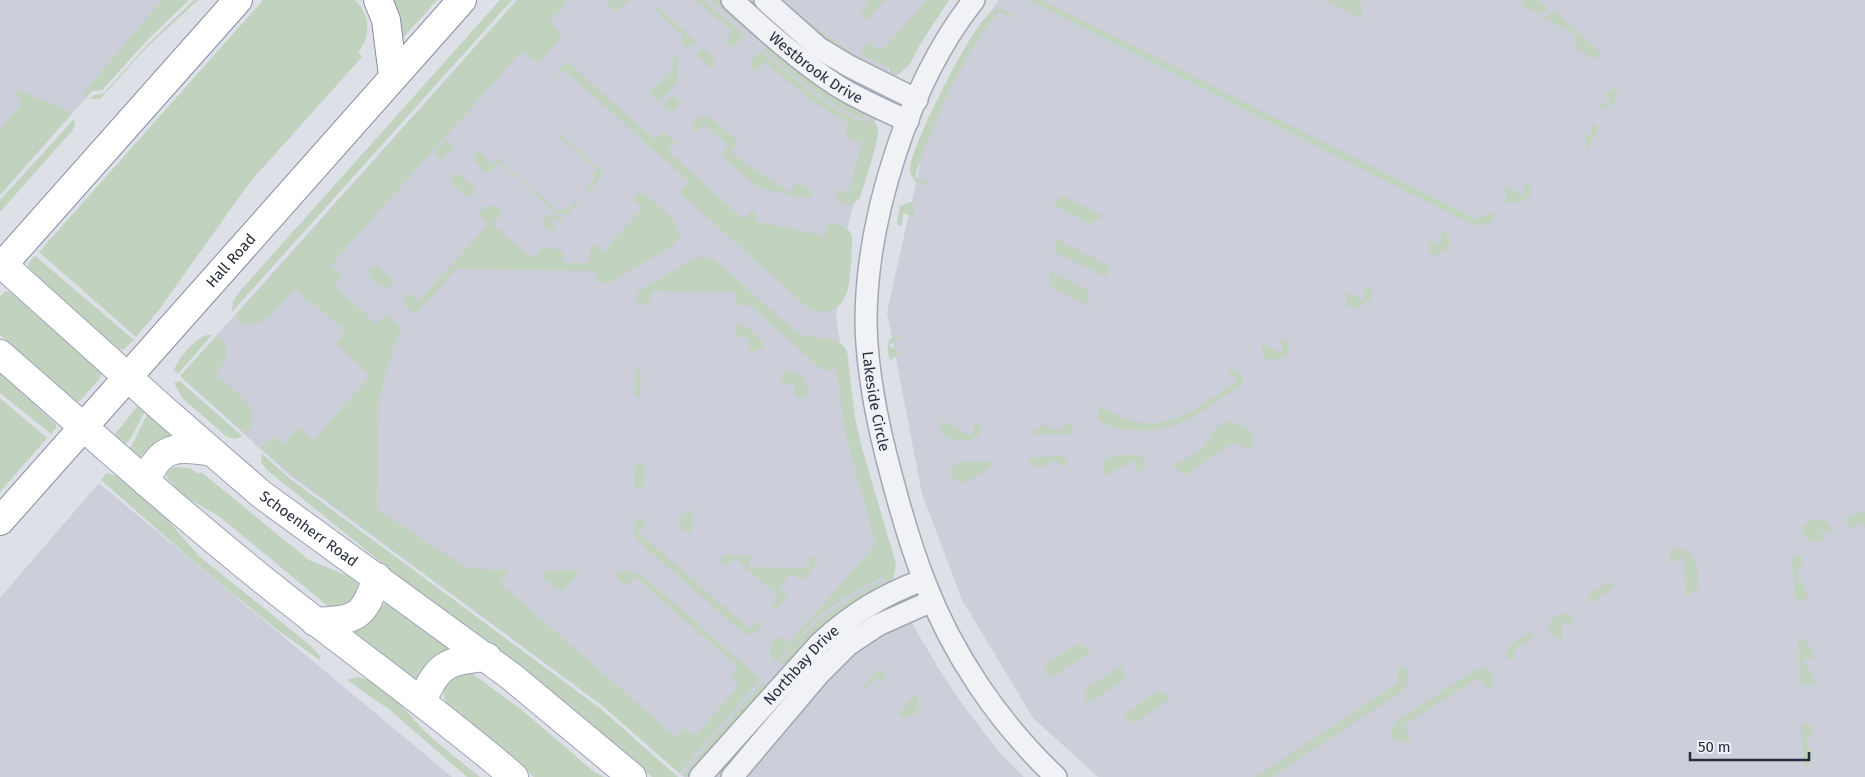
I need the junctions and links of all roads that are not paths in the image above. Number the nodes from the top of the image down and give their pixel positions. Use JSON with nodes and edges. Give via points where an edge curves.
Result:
{"nodes":[{"id":1,"x":238,"y":0,"type":"edge"},
{"id":2,"x":378,"y":0,"type":"edge"},
{"id":3,"x":462,"y":0,"type":"edge"},
{"id":4,"x":732,"y":0,"type":"edge"},
{"id":5,"x":765,"y":0,"type":"edge"},
{"id":6,"x":974,"y":0,"type":"edge"},
{"id":7,"x":393,"y":76,"type":"junction"},
{"id":8,"x":917,"y":100,"type":"junction"},
{"id":9,"x":908,"y":121,"type":"junction"},
{"id":10,"x":1,"y":265,"type":"edge"},
{"id":11,"x":0,"y":354,"type":"edge"},
{"id":12,"x":127,"y":376,"type":"junction"},
{"id":13,"x":82,"y":426,"type":"junction"},
{"id":14,"x":212,"y":452,"type":"junction"},
{"id":15,"x":146,"y":482,"type":"junction"},
{"id":16,"x":0,"y":521,"type":"edge"},
{"id":17,"x":377,"y":577,"type":"junction"},
{"id":18,"x":923,"y":580,"type":"junction"},
{"id":19,"x":932,"y":601,"type":"junction"},
{"id":20,"x":315,"y":622,"type":"junction"},
{"id":21,"x":487,"y":658,"type":"junction"},
{"id":22,"x":422,"y":702,"type":"junction"},
{"id":23,"x":514,"y":777,"type":"edge"},
{"id":24,"x":632,"y":777,"type":"edge"},
{"id":25,"x":700,"y":777,"type":"edge"},
{"id":26,"x":732,"y":777,"type":"edge"},
{"id":27,"x":1056,"y":777,"type":"edge"}],
"edges":[{"from":1,"to":10,"type":"main road"},
{"from":2,"to":7,"type":"main road","via":[[386,20]]},
{"from":3,"to":7,"type":"main road","name":"Hall Road"},
{"from":4,"to":9,"type":"street","name":"Westbrook Drive","via":[[807,65],[836,85]]},
{"from":5,"to":8,"type":"street","name":"Westbrook Drive","via":[[819,48]]},
{"from":6,"to":8,"type":"street","name":"Lakeside Circle","via":[[938,55]]},
{"from":7,"to":12,"type":"main road","name":"Hall Road"},
{"from":8,"to":9,"type":"street","name":"Lakeside Circle"},
{"from":9,"to":18,"type":"street","name":"Lakeside Circle","via":[[876,221],[866,324],[876,417],[900,510]]},
{"from":10,"to":12,"type":"main road","name":"Schoenherr Road"},
{"from":11,"to":13,"type":"main road"},
{"from":12,"to":13,"type":"main road","name":"Hall Road"},
{"from":12,"to":14,"type":"main road","name":"Schoenherr Road"},
{"from":13,"to":15,"type":"main road"},
{"from":13,"to":16,"type":"main road","name":"Hall Road"},
{"from":14,"to":15,"type":"main road","via":[[189,448],[163,454],[155,460]]},
{"from":14,"to":17,"type":"main road","name":"Schoenherr Road","via":[[280,508]]},
{"from":15,"to":20,"type":"main road"},
{"from":17,"to":20,"type":"main road","via":[[368,600],[358,613],[342,621]]},
{"from":17,"to":21,"type":"main road","name":"Schoenherr Road"},
{"from":18,"to":19,"type":"street","name":"Lakeside Circle"},
{"from":18,"to":25,"type":"street","name":"Northbay Drive","via":[[877,600],[820,643]]},
{"from":19,"to":26,"type":"street","name":"Northbay Drive","via":[[878,625],[848,645],[813,681]]},
{"from":19,"to":27,"type":"street","name":"Lakeside Circle","via":[[975,681],[1012,731]]},
{"from":20,"to":22,"type":"main road"},
{"from":21,"to":22,"type":"main road","via":[[452,662],[442,668],[427,688]]},
{"from":21,"to":24,"type":"main road","name":"Schoenherr Road"},
{"from":22,"to":23,"type":"main road"}]}
